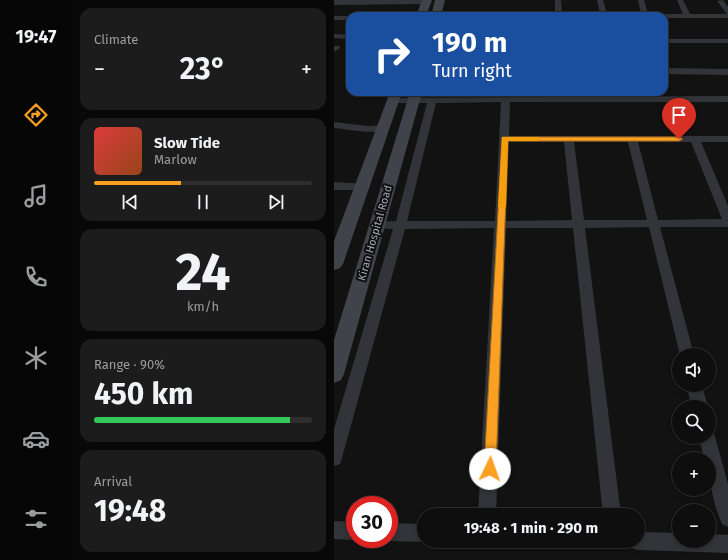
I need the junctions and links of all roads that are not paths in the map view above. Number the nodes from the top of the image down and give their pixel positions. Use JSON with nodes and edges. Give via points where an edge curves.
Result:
{"nodes":[{"id":1,"x":426,"y":0,"type":"edge"},
{"id":2,"x":440,"y":0,"type":"edge"},
{"id":3,"x":558,"y":0,"type":"edge"},
{"id":4,"x":600,"y":1,"type":"edge"},
{"id":5,"x":640,"y":1,"type":"edge"},
{"id":6,"x":680,"y":1,"type":"edge"},
{"id":7,"x":720,"y":1,"type":"edge"},
{"id":8,"x":334,"y":2,"type":"edge"},
{"id":9,"x":422,"y":12,"type":"edge"},
{"id":10,"x":437,"y":12,"type":"edge"},
{"id":11,"x":559,"y":12,"type":"edge"},
{"id":12,"x":603,"y":12,"type":"edge"},
{"id":13,"x":644,"y":12,"type":"edge"},
{"id":14,"x":728,"y":12,"type":"edge"},
{"id":15,"x":668,"y":16,"type":"edge"},
{"id":16,"x":688,"y":16,"type":"junction"},
{"id":17,"x":728,"y":16,"type":"edge"},
{"id":18,"x":334,"y":18,"type":"edge"},
{"id":19,"x":346,"y":18,"type":"edge"},
{"id":20,"x":334,"y":36,"type":"edge"},
{"id":21,"x":346,"y":37,"type":"edge"},
{"id":22,"x":668,"y":41,"type":"edge"},
{"id":23,"x":728,"y":41,"type":"edge"},
{"id":24,"x":668,"y":71,"type":"edge"},
{"id":25,"x":728,"y":72,"type":"edge"},
{"id":26,"x":395,"y":96,"type":"edge"},
{"id":27,"x":415,"y":96,"type":"edge"},
{"id":28,"x":728,"y":99,"type":"edge"},
{"id":29,"x":432,"y":100,"type":"junction"},
{"id":30,"x":506,"y":100,"type":"junction"},
{"id":31,"x":334,"y":125,"type":"edge"},
{"id":32,"x":383,"y":128,"type":"junction"},
{"id":33,"x":505,"y":139,"type":"junction"},
{"id":34,"x":569,"y":139,"type":"junction"},
{"id":35,"x":632,"y":139,"type":"junction"},
{"id":36,"x":695,"y":139,"type":"junction"},
{"id":37,"x":728,"y":139,"type":"edge"},
{"id":38,"x":334,"y":186,"type":"edge"},
{"id":39,"x":361,"y":188,"type":"junction"},
{"id":40,"x":728,"y":222,"type":"edge"},
{"id":41,"x":401,"y":223,"type":"junction"},
{"id":42,"x":653,"y":223,"type":"junction"},
{"id":43,"x":378,"y":224,"type":"junction"},
{"id":44,"x":502,"y":224,"type":"junction"},
{"id":45,"x":578,"y":224,"type":"junction"},
{"id":46,"x":334,"y":264,"type":"edge"},
{"id":47,"x":685,"y":348,"type":"edge"},
{"id":48,"x":334,"y":374,"type":"edge"},
{"id":49,"x":710,"y":444,"type":"edge"},
{"id":50,"x":334,"y":458,"type":"edge"},
{"id":51,"x":487,"y":508,"type":"edge"},
{"id":52,"x":611,"y":508,"type":"edge"},
{"id":53,"x":728,"y":518,"type":"edge"},
{"id":54,"x":334,"y":530,"type":"edge"},
{"id":55,"x":346,"y":531,"type":"edge"},
{"id":56,"x":398,"y":532,"type":"edge"},
{"id":57,"x":417,"y":533,"type":"edge"},
{"id":58,"x":645,"y":541,"type":"edge"},
{"id":59,"x":728,"y":544,"type":"edge"}],
"edges":[{"from":1,"to":8,"type":"street"},
{"from":1,"to":9,"type":"main road"},
{"from":2,"to":10,"type":"main road"},
{"from":3,"to":11,"type":"street"},
{"from":4,"to":12,"type":"street"},
{"from":5,"to":13,"type":"street"},
{"from":6,"to":16,"type":"street"},
{"from":7,"to":14,"type":"street"},
{"from":15,"to":16,"type":"street"},
{"from":16,"to":17,"type":"street"},
{"from":18,"to":19,"type":"street"},
{"from":20,"to":21,"type":"street"},
{"from":22,"to":23,"type":"street"},
{"from":24,"to":25,"type":"street"},
{"from":26,"to":27,"type":"street"},
{"from":26,"to":32,"type":"main road"},
{"from":27,"to":29,"type":"street"},
{"from":27,"to":43,"type":"main road","name":"Kiran Hospital Road"},
{"from":28,"to":30,"type":"street"},
{"from":29,"to":30,"type":"street"},
{"from":29,"to":41,"type":"street"},
{"from":30,"to":33,"type":"street"},
{"from":31,"to":32,"type":"street"},
{"from":32,"to":39,"type":"main road"},
{"from":33,"to":34,"type":"street"},
{"from":33,"to":44,"type":"street"},
{"from":34,"to":35,"type":"street"},
{"from":34,"to":45,"type":"street"},
{"from":35,"to":36,"type":"street"},
{"from":35,"to":42,"type":"street"},
{"from":36,"to":37,"type":"street"},
{"from":36,"to":40,"type":"street"},
{"from":38,"to":39,"type":"street"},
{"from":39,"to":46,"type":"main road"},
{"from":40,"to":42,"type":"street"},
{"from":41,"to":43,"type":"street"},
{"from":41,"to":44,"type":"street"},
{"from":41,"to":50,"type":"street"},
{"from":42,"to":45,"type":"street"},
{"from":42,"to":47,"type":"street"},
{"from":43,"to":48,"type":"main road","name":"Kiran Hospital Road"},
{"from":44,"to":45,"type":"street"},
{"from":44,"to":51,"type":"street"},
{"from":45,"to":52,"type":"street"},
{"from":49,"to":53,"type":"street"},
{"from":54,"to":55,"type":"street"},
{"from":56,"to":57,"type":"street"},
{"from":58,"to":59,"type":"street"}]}
